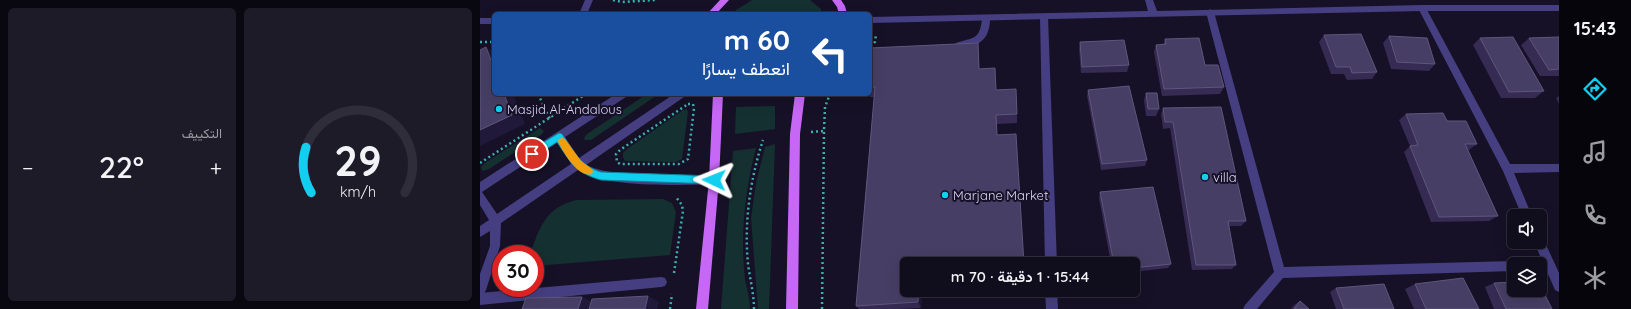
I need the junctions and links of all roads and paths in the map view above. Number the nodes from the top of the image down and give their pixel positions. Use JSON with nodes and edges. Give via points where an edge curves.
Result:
{"nodes":[{"id":1,"x":589,"y":0,"type":"edge"},
{"id":2,"x":612,"y":0,"type":"edge"},
{"id":3,"x":656,"y":0,"type":"edge"},
{"id":4,"x":725,"y":0,"type":"edge"},
{"id":5,"x":836,"y":0,"type":"edge"},
{"id":6,"x":1149,"y":0,"type":"edge"},
{"id":7,"x":1422,"y":8,"type":"junction"},
{"id":8,"x":1559,"y":8,"type":"edge"},
{"id":9,"x":584,"y":12,"type":"edge"},
{"id":10,"x":713,"y":12,"type":"edge"},
{"id":11,"x":842,"y":12,"type":"edge"},
{"id":12,"x":1210,"y":12,"type":"junction"},
{"id":13,"x":1153,"y":13,"type":"junction"},
{"id":14,"x":1044,"y":17,"type":"junction"},
{"id":15,"x":986,"y":18,"type":"junction"},
{"id":16,"x":872,"y":20,"type":"edge"},
{"id":17,"x":480,"y":21,"type":"edge"},
{"id":18,"x":492,"y":21,"type":"edge"},
{"id":19,"x":480,"y":42,"type":"edge"},
{"id":20,"x":492,"y":42,"type":"edge"},
{"id":21,"x":947,"y":46,"type":"edge"},
{"id":22,"x":539,"y":96,"type":"edge"},
{"id":23,"x":583,"y":96,"type":"edge"},
{"id":24,"x":620,"y":96,"type":"edge"},
{"id":25,"x":678,"y":96,"type":"edge"},
{"id":26,"x":718,"y":96,"type":"edge"},
{"id":27,"x":800,"y":96,"type":"edge"},
{"id":28,"x":829,"y":96,"type":"edge"},
{"id":29,"x":549,"y":118,"type":"junction"},
{"id":30,"x":824,"y":131,"type":"junction"},
{"id":31,"x":795,"y":134,"type":"junction"},
{"id":32,"x":559,"y":136,"type":"junction"},
{"id":33,"x":763,"y":140,"type":"dead end"},
{"id":34,"x":480,"y":163,"type":"edge"},
{"id":35,"x":577,"y":164,"type":"junction"},
{"id":36,"x":679,"y":164,"type":"junction"},
{"id":37,"x":1559,"y":168,"type":"edge"},
{"id":38,"x":1507,"y":169,"type":"junction"},
{"id":39,"x":672,"y":179,"type":"junction"},
{"id":40,"x":714,"y":180,"type":"junction"},
{"id":41,"x":480,"y":188,"type":"edge"},
{"id":42,"x":480,"y":196,"type":"edge"},
{"id":43,"x":1524,"y":209,"type":"edge"},
{"id":44,"x":496,"y":221,"type":"junction"},
{"id":45,"x":480,"y":232,"type":"edge"},
{"id":46,"x":1051,"y":257,"type":"edge"},
{"id":47,"x":1507,"y":266,"type":"edge"},
{"id":48,"x":1547,"y":270,"type":"edge"},
{"id":49,"x":1280,"y":273,"type":"junction"},
{"id":50,"x":673,"y":280,"type":"dead end"},
{"id":51,"x":661,"y":282,"type":"dead end"},
{"id":52,"x":1559,"y":286,"type":"edge"},
{"id":53,"x":672,"y":287,"type":"dead end"},
{"id":54,"x":480,"y":290,"type":"edge"},
{"id":55,"x":1051,"y":297,"type":"edge"},
{"id":56,"x":480,"y":299,"type":"edge"},
{"id":57,"x":670,"y":309,"type":"edge"},
{"id":58,"x":702,"y":309,"type":"edge"},
{"id":59,"x":754,"y":309,"type":"edge"},
{"id":60,"x":792,"y":309,"type":"edge"},
{"id":61,"x":822,"y":309,"type":"edge"},
{"id":62,"x":1052,"y":309,"type":"edge"},
{"id":63,"x":1249,"y":309,"type":"edge"}],
"edges":[{"from":1,"to":9,"type":"street"},
{"from":2,"to":3,"type":"path"},
{"from":4,"to":10,"type":"main road"},
{"from":5,"to":11,"type":"main road"},
{"from":6,"to":13,"type":"street"},
{"from":7,"to":8,"type":"street"},
{"from":7,"to":12,"type":"street"},
{"from":7,"to":38,"type":"street"},
{"from":12,"to":13,"type":"street"},
{"from":12,"to":49,"type":"street"},
{"from":13,"to":14,"type":"street"},
{"from":14,"to":15,"type":"street"},
{"from":14,"to":46,"type":"street"},
{"from":15,"to":16,"type":"street"},
{"from":15,"to":21,"type":"street","via":[[986,29],[978,40],[970,44]]},
{"from":17,"to":18,"type":"street"},
{"from":19,"to":20,"type":"path"},
{"from":22,"to":29,"type":"path"},
{"from":23,"to":29,"type":"path"},
{"from":24,"to":32,"type":"street"},
{"from":25,"to":35,"type":"street"},
{"from":26,"to":40,"type":"main road"},
{"from":27,"to":31,"type":"main road"},
{"from":28,"to":30,"type":"path","via":[[825,107]]},
{"from":29,"to":32,"type":"path"},
{"from":29,"to":34,"type":"path"},
{"from":30,"to":31,"type":"path"},
{"from":30,"to":61,"type":"path"},
{"from":31,"to":60,"type":"main road"},
{"from":32,"to":35,"type":"street"},
{"from":32,"to":41,"type":"street"},
{"from":33,"to":59,"type":"path","via":[[754,169],[747,221],[748,264]]},
{"from":35,"to":39,"type":"street","via":[[601,176]]},
{"from":35,"to":44,"type":"street"},
{"from":36,"to":36,"type":"path","via":[[688,159],[694,108],[691,103],[620,150],[615,158],[620,164]]},
{"from":36,"to":39,"type":"path"},
{"from":37,"to":38,"type":"street"},
{"from":38,"to":43,"type":"street"},
{"from":39,"to":40,"type":"street"},
{"from":39,"to":50,"type":"path","via":[[667,192],[679,199],[683,211]]},
{"from":40,"to":58,"type":"main road"},
{"from":42,"to":44,"type":"street"},
{"from":44,"to":45,"type":"street"},
{"from":44,"to":54,"type":"street","via":[[495,246]]},
{"from":47,"to":49,"type":"street"},
{"from":48,"to":52,"type":"street"},
{"from":49,"to":63,"type":"street"},
{"from":51,"to":56,"type":"street"},
{"from":53,"to":57,"type":"path"},
{"from":55,"to":62,"type":"street"}]}
